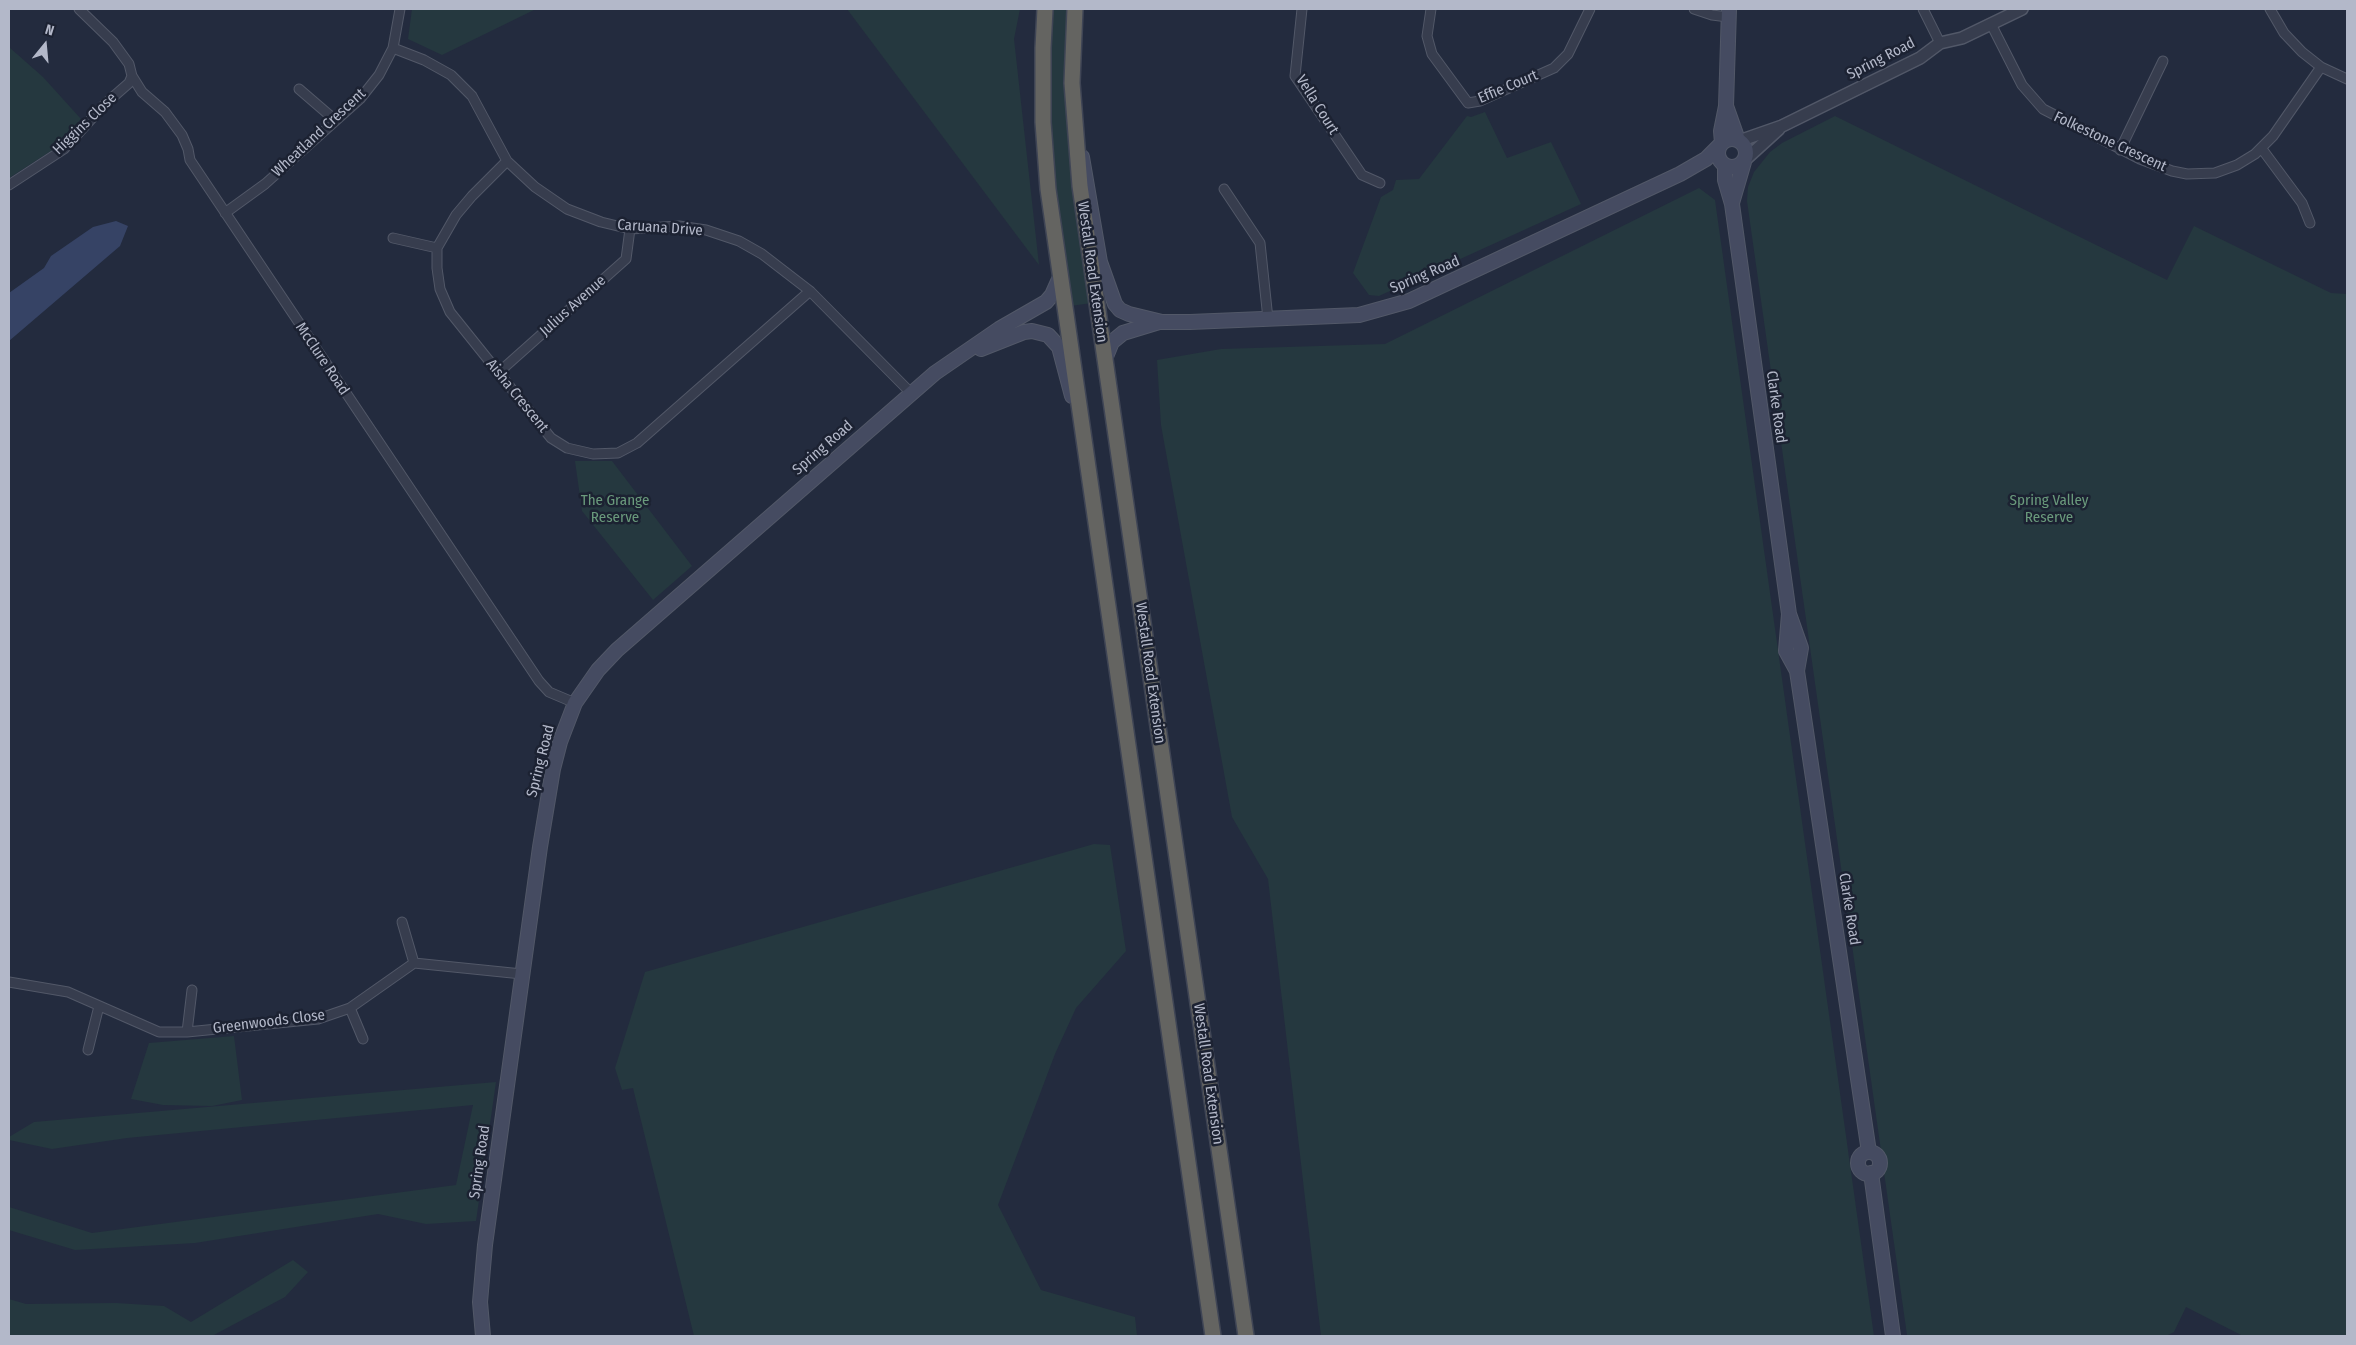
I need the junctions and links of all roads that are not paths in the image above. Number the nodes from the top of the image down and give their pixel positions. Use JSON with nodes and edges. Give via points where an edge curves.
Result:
{"nodes":[{"id":1,"x":79,"y":9,"type":"edge"},
{"id":2,"x":400,"y":9,"type":"edge"},
{"id":3,"x":1046,"y":9,"type":"edge"},
{"id":4,"x":1075,"y":9,"type":"edge"},
{"id":5,"x":1302,"y":9,"type":"edge"},
{"id":6,"x":1431,"y":9,"type":"edge"},
{"id":7,"x":1590,"y":9,"type":"edge"},
{"id":8,"x":1694,"y":9,"type":"edge"},
{"id":9,"x":1923,"y":9,"type":"edge"},
{"id":10,"x":2022,"y":9,"type":"edge"},
{"id":11,"x":2273,"y":10,"type":"edge"},
{"id":12,"x":1729,"y":13,"type":"edge"},
{"id":13,"x":1991,"y":24,"type":"junction"},
{"id":14,"x":1940,"y":43,"type":"junction"},
{"id":15,"x":393,"y":48,"type":"junction"},
{"id":16,"x":2164,"y":61,"type":"dead end"},
{"id":17,"x":2321,"y":67,"type":"junction"},
{"id":18,"x":132,"y":76,"type":"junction"},
{"id":19,"x":2347,"y":79,"type":"edge"},
{"id":20,"x":299,"y":89,"type":"dead end"},
{"id":21,"x":1726,"y":106,"type":"junction"},
{"id":22,"x":335,"y":120,"type":"junction"},
{"id":23,"x":1782,"y":126,"type":"junction"},
{"id":24,"x":1074,"y":128,"type":"junction"},
{"id":25,"x":1739,"y":140,"type":"junction"},
{"id":26,"x":1721,"y":144,"type":"junction"},
{"id":27,"x":2262,"y":149,"type":"junction"},
{"id":28,"x":2120,"y":150,"type":"junction"},
{"id":29,"x":507,"y":161,"type":"junction"},
{"id":30,"x":1745,"y":161,"type":"junction"},
{"id":31,"x":1724,"y":165,"type":"junction"},
{"id":32,"x":1680,"y":174,"type":"junction"},
{"id":33,"x":1380,"y":183,"type":"dead end"},
{"id":34,"x":9,"y":185,"type":"edge"},
{"id":35,"x":1224,"y":189,"type":"dead end"},
{"id":36,"x":1732,"y":204,"type":"junction"},
{"id":37,"x":225,"y":213,"type":"junction"},
{"id":38,"x":2310,"y":223,"type":"dead end"},
{"id":39,"x":630,"y":229,"type":"junction"},
{"id":40,"x":393,"y":238,"type":"dead end"},
{"id":41,"x":437,"y":248,"type":"junction"},
{"id":42,"x":1060,"y":277,"type":"junction"},
{"id":43,"x":810,"y":292,"type":"junction"},
{"id":44,"x":1268,"y":319,"type":"junction"},
{"id":45,"x":1162,"y":322,"type":"junction"},
{"id":46,"x":954,"y":359,"type":"junction"},
{"id":47,"x":1105,"y":359,"type":"junction"},
{"id":48,"x":498,"y":372,"type":"junction"},
{"id":49,"x":911,"y":393,"type":"junction"},
{"id":50,"x":1086,"y":458,"type":"junction"},
{"id":51,"x":575,"y":703,"type":"junction"},
{"id":52,"x":402,"y":922,"type":"dead end"},
{"id":53,"x":414,"y":963,"type":"junction"},
{"id":54,"x":522,"y":974,"type":"junction"},
{"id":55,"x":9,"y":982,"type":"edge"},
{"id":56,"x":192,"y":990,"type":"dead end"},
{"id":57,"x":99,"y":1006,"type":"junction"},
{"id":58,"x":350,"y":1008,"type":"junction"},
{"id":59,"x":187,"y":1032,"type":"junction"},
{"id":60,"x":363,"y":1039,"type":"dead end"},
{"id":61,"x":88,"y":1050,"type":"dead end"},
{"id":62,"x":483,"y":1336,"type":"edge"},
{"id":63,"x":1213,"y":1336,"type":"edge"},
{"id":64,"x":1246,"y":1336,"type":"edge"},
{"id":65,"x":1894,"y":1336,"type":"edge"}],
"edges":[{"from":1,"to":18,"type":"street","name":"McClure Road","via":[[113,42],[129,64]]},
{"from":2,"to":15,"type":"street","name":"Wheatland Crescent"},
{"from":3,"to":42,"type":"highway","via":[[1044,122],[1048,190]]},
{"from":4,"to":24,"type":"highway","name":"Westall Road Extension"},
{"from":5,"to":33,"type":"street","name":"Vella Court","via":[[1295,76],[1362,175]]},
{"from":6,"to":7,"type":"street","name":"Effie Court","via":[[1427,36],[1432,54],[1468,103],[1480,101],[1554,68],[1568,54]]},
{"from":8,"to":12,"type":"street","via":[[1712,15]]},
{"from":9,"to":14,"type":"street"},
{"from":10,"to":13,"type":"street","name":"Spring Road"},
{"from":11,"to":17,"type":"street","via":[[2293,44]]},
{"from":12,"to":21,"type":"main road"},
{"from":13,"to":14,"type":"street","name":"Spring Road","via":[[1962,38]]},
{"from":13,"to":28,"type":"street","name":"Folkestone Crescent","via":[[2034,102],[2052,116]]},
{"from":14,"to":23,"type":"street","name":"Spring Road","via":[[1920,58]]},
{"from":15,"to":22,"type":"street","name":"Wheatland Crescent","via":[[360,99]]},
{"from":15,"to":29,"type":"street","name":"Caruana Drive","via":[[451,75],[472,96]]},
{"from":16,"to":28,"type":"street"},
{"from":17,"to":19,"type":"street"},
{"from":17,"to":27,"type":"street","name":"Folkestone Crescent"},
{"from":18,"to":34,"type":"street","name":"Higgins Close","via":[[130,83],[105,104],[64,148]]},
{"from":18,"to":37,"type":"street","name":"McClure Road","via":[[142,92],[165,112],[182,135],[190,160]]},
{"from":20,"to":22,"type":"street"},
{"from":21,"to":25,"type":"main road"},
{"from":21,"to":26,"type":"main road"},
{"from":22,"to":37,"type":"street","name":"Wheatland Crescent","via":[[265,184]]},
{"from":23,"to":25,"type":"street","name":"Spring Road"},
{"from":23,"to":30,"type":"street","name":"Spring Road"},
{"from":24,"to":45,"type":"main road","name":"Spring Road","via":[[1086,173],[1100,262],[1109,290],[1118,308]]},
{"from":24,"to":47,"type":"highway","name":"Westall Road Extension"},
{"from":25,"to":26,"type":"main road","via":[[1730,139]]},
{"from":25,"to":30,"type":"main road","via":[[1746,149]]},
{"from":26,"to":31,"type":"main road","via":[[1718,155]]},
{"from":26,"to":32,"type":"main road","name":"Spring Road","via":[[1706,159]]},
{"from":27,"to":28,"type":"street","name":"Folkestone Crescent","via":[[2237,165],[2201,174],[2172,171]]},
{"from":27,"to":38,"type":"street","via":[[2302,203]]},
{"from":29,"to":39,"type":"street","name":"Caruana Drive","via":[[535,187],[567,208],[601,222]]},
{"from":29,"to":41,"type":"street","name":"Aisha Crescent","via":[[456,215]]},
{"from":30,"to":31,"type":"main road","via":[[1733,168]]},
{"from":30,"to":36,"type":"main road","name":"Clarke Road"},
{"from":31,"to":32,"type":"main road","name":"Spring Road"},
{"from":31,"to":36,"type":"main road","name":"Clarke Road"},
{"from":32,"to":44,"type":"main road","name":"Spring Road","via":[[1409,301],[1381,311]]},
{"from":35,"to":44,"type":"street","via":[[1260,243]]},
{"from":36,"to":65,"type":"main road","name":"Clarke Road","via":[[1788,614],[1801,648],[1797,671],[1869,1152],[1880,1161],[1879,1168],[1871,1173]]},
{"from":37,"to":51,"type":"street","name":"McClure Road","via":[[539,681],[549,692]]},
{"from":39,"to":43,"type":"street","name":"Caruana Drive","via":[[679,226],[738,240],[762,254]]},
{"from":39,"to":48,"type":"street","name":"Julius Avenue","via":[[626,259]]},
{"from":40,"to":41,"type":"street"},
{"from":41,"to":48,"type":"street","name":"Aisha Crescent","via":[[440,289],[450,312]]},
{"from":42,"to":46,"type":"main road","name":"Spring Road","via":[[1046,302]]},
{"from":42,"to":50,"type":"highway"},
{"from":43,"to":48,"type":"street","name":"Aisha Crescent","via":[[636,443],[618,452],[593,454],[567,448],[551,438]]},
{"from":43,"to":49,"type":"street","name":"Caruana Drive"},
{"from":44,"to":45,"type":"main road","name":"Spring Road"},
{"from":45,"to":47,"type":"main road","name":"Spring Road","via":[[1123,333],[1112,342]]},
{"from":46,"to":49,"type":"main road","name":"Spring Road"},
{"from":46,"to":50,"type":"main road","name":"Spring Road","via":[[1024,332],[1048,335],[1059,347],[1063,359]]},
{"from":47,"to":64,"type":"highway","name":"Westall Road Extension"},
{"from":49,"to":51,"type":"main road","name":"Spring Road","via":[[617,650]]},
{"from":50,"to":63,"type":"highway"},
{"from":51,"to":54,"type":"main road","name":"Spring Road","via":[[553,769]]},
{"from":52,"to":53,"type":"street"},
{"from":53,"to":54,"type":"street"},
{"from":53,"to":58,"type":"street","name":"Greenwoods Close"},
{"from":54,"to":62,"type":"main road","name":"Spring Road","via":[[485,1245],[480,1302]]},
{"from":55,"to":57,"type":"street","name":"Greenwoods Close","via":[[68,992]]},
{"from":56,"to":59,"type":"street"},
{"from":57,"to":59,"type":"street","name":"Greenwoods Close","via":[[159,1032]]},
{"from":57,"to":61,"type":"street"},
{"from":58,"to":59,"type":"street","name":"Greenwoods Close","via":[[318,1019]]},
{"from":58,"to":60,"type":"street"}]}
